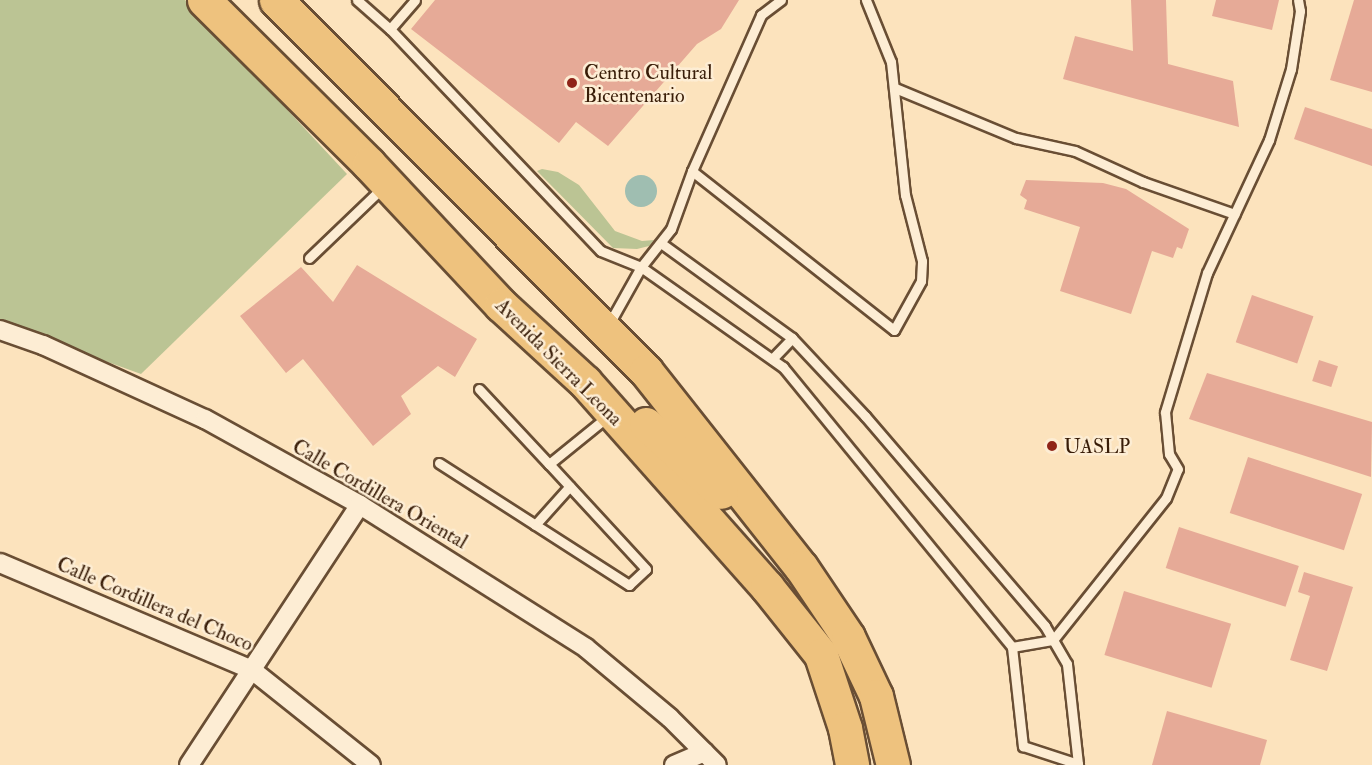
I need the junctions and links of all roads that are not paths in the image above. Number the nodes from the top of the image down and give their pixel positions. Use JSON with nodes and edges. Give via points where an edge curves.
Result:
{"nodes":[{"id":1,"x":204,"y":0,"type":"edge"},
{"id":2,"x":276,"y":0,"type":"edge"},
{"id":3,"x":357,"y":0,"type":"edge"},
{"id":4,"x":415,"y":0,"type":"edge"},
{"id":5,"x":781,"y":0,"type":"edge"},
{"id":6,"x":866,"y":0,"type":"edge"},
{"id":7,"x":1298,"y":0,"type":"edge"},
{"id":8,"x":390,"y":29,"type":"junction"},
{"id":9,"x":895,"y":88,"type":"junction"},
{"id":10,"x":692,"y":171,"type":"junction"},
{"id":11,"x":387,"y":183,"type":"junction"},
{"id":12,"x":1235,"y":214,"type":"junction"},
{"id":13,"x":662,"y":244,"type":"junction"},
{"id":14,"x":309,"y":258,"type":"dead end"},
{"id":15,"x":641,"y":267,"type":"junction"},
{"id":16,"x":501,"y":304,"type":"junction"},
{"id":17,"x":0,"y":330,"type":"edge"},
{"id":18,"x":605,"y":330,"type":"junction"},
{"id":19,"x":792,"y":338,"type":"junction"},
{"id":20,"x":772,"y":359,"type":"junction"},
{"id":21,"x":479,"y":389,"type":"dead end"},
{"id":22,"x":612,"y":413,"type":"junction"},
{"id":23,"x":439,"y":463,"type":"dead end"},
{"id":24,"x":549,"y":464,"type":"junction"},
{"id":25,"x":570,"y":486,"type":"junction"},
{"id":26,"x":360,"y":505,"type":"junction"},
{"id":27,"x":535,"y":525,"type":"junction"},
{"id":28,"x":796,"y":560,"type":"junction"},
{"id":29,"x":0,"y":563,"type":"edge"},
{"id":30,"x":1053,"y":640,"type":"junction"},
{"id":31,"x":1012,"y":647,"type":"junction"},
{"id":32,"x":252,"y":670,"type":"junction"},
{"id":33,"x":710,"y":758,"type":"edge"},
{"id":34,"x":681,"y":764,"type":"edge"},
{"id":35,"x":189,"y":765,"type":"edge"},
{"id":36,"x":371,"y":765,"type":"edge"},
{"id":37,"x":852,"y":765,"type":"edge"},
{"id":38,"x":893,"y":765,"type":"edge"}],
"edges":[{"from":1,"to":11,"type":"highway","name":"Avenida Sierra Leona"},
{"from":2,"to":18,"type":"highway"},
{"from":3,"to":8,"type":"lane"},
{"from":4,"to":8,"type":"lane"},
{"from":5,"to":10,"type":"lane","via":[[760,15]]},
{"from":6,"to":9,"type":"lane","via":[[887,51]]},
{"from":7,"to":12,"type":"lane","via":[[1291,69],[1269,140]]},
{"from":8,"to":15,"type":"lane","via":[[601,251]]},
{"from":9,"to":10,"type":"lane","via":[[905,195],[922,261],[921,281],[894,330]]},
{"from":9,"to":12,"type":"lane","via":[[1016,138],[1075,151],[1143,182]]},
{"from":10,"to":13,"type":"lane"},
{"from":11,"to":14,"type":"lane"},
{"from":11,"to":16,"type":"highway","name":"Avenida Sierra Leona"},
{"from":12,"to":30,"type":"lane","via":[[1208,273],[1166,412],[1169,454],[1178,470],[1166,498]]},
{"from":13,"to":15,"type":"lane"},
{"from":13,"to":19,"type":"lane"},
{"from":15,"to":18,"type":"lane"},
{"from":15,"to":20,"type":"lane"},
{"from":16,"to":18,"type":"highway","via":[[573,346],[582,346]]},
{"from":16,"to":22,"type":"highway","name":"Avenida Sierra Leona","via":[[585,382]]},
{"from":17,"to":26,"type":"street","name":"Calle Cordillera Oriental","via":[[43,345],[205,419]]},
{"from":18,"to":28,"type":"highway","via":[[646,371]]},
{"from":19,"to":20,"type":"lane"},
{"from":19,"to":30,"type":"lane","via":[[865,416]]},
{"from":20,"to":31,"type":"lane","via":[[783,367]]},
{"from":21,"to":24,"type":"lane"},
{"from":22,"to":24,"type":"lane"},
{"from":22,"to":28,"type":"highway","via":[[636,418],[654,430]]},
{"from":22,"to":37,"type":"highway","name":"Avenida Sierra Leona","via":[[767,587],[821,655],[845,728]]},
{"from":23,"to":27,"type":"lane"},
{"from":24,"to":25,"type":"lane"},
{"from":25,"to":27,"type":"lane"},
{"from":25,"to":27,"type":"lane","via":[[646,569],[629,585]]},
{"from":26,"to":32,"type":"street"},
{"from":26,"to":33,"type":"street","name":"Calle Cordillera Oriental","via":[[586,648],[670,718]]},
{"from":28,"to":38,"type":"highway","via":[[848,637],[862,666],[876,696]]},
{"from":29,"to":32,"type":"street","name":"Calle Cordillera del Choco"},
{"from":30,"to":31,"type":"lane"},
{"from":30,"to":31,"type":"lane","via":[[1067,664],[1077,765],[1023,746]]},
{"from":32,"to":35,"type":"street"},
{"from":32,"to":36,"type":"street","name":"Calle Cordillera del Choco"},
{"from":33,"to":34,"type":"street"}]}
